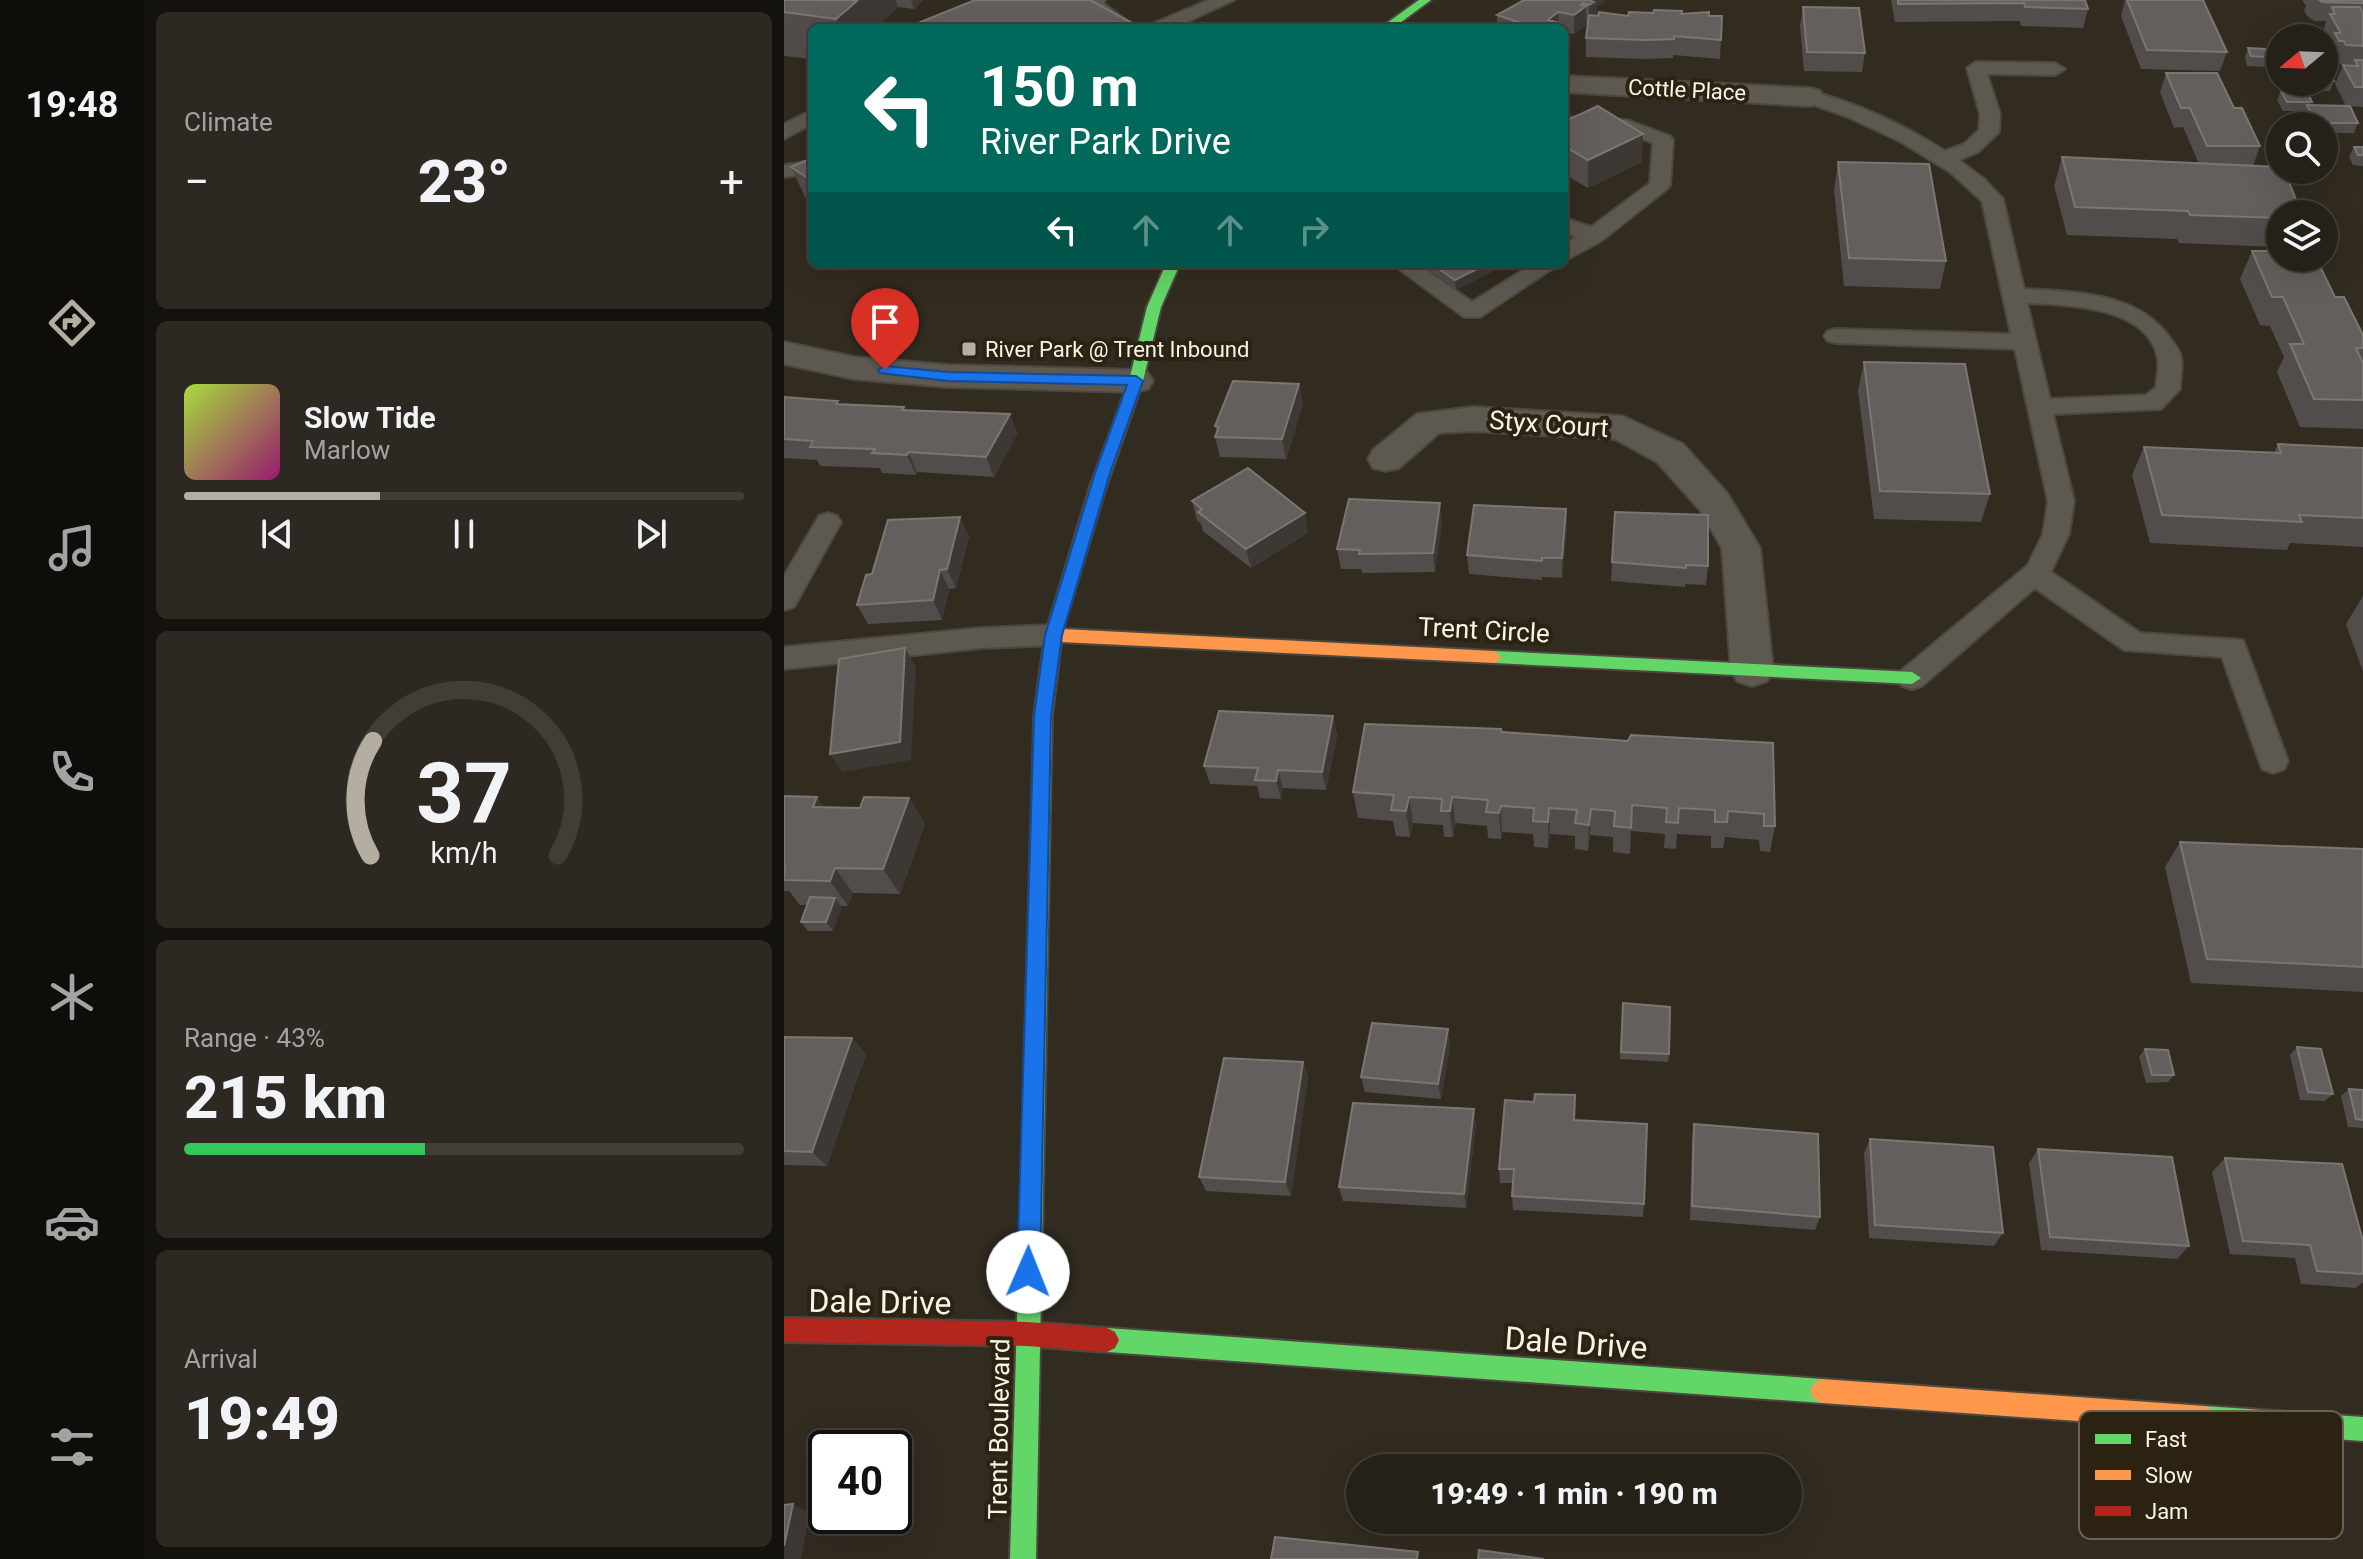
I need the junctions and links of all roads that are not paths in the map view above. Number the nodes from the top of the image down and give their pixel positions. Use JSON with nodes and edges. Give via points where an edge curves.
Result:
{"nodes":[{"id":1,"x":1096,"y":0,"type":"edge"},
{"id":2,"x":1225,"y":0,"type":"edge"},
{"id":3,"x":1426,"y":0,"type":"edge"},
{"id":4,"x":1120,"y":24,"type":"edge"},
{"id":5,"x":1168,"y":24,"type":"edge"},
{"id":6,"x":1392,"y":24,"type":"edge"},
{"id":7,"x":2055,"y":69,"type":"dead end"},
{"id":8,"x":1568,"y":84,"type":"edge"},
{"id":9,"x":1810,"y":97,"type":"joint"},
{"id":10,"x":808,"y":118,"type":"edge"},
{"id":11,"x":1568,"y":123,"type":"edge"},
{"id":12,"x":784,"y":133,"type":"edge"},
{"id":13,"x":1943,"y":159,"type":"junction"},
{"id":14,"x":808,"y":168,"type":"edge"},
{"id":15,"x":784,"y":171,"type":"edge"},
{"id":16,"x":1568,"y":226,"type":"edge"},
{"id":17,"x":1593,"y":236,"type":"junction"},
{"id":18,"x":1568,"y":252,"type":"edge"},
{"id":19,"x":1171,"y":268,"type":"edge"},
{"id":20,"x":1409,"y":268,"type":"edge"},
{"id":21,"x":1537,"y":268,"type":"edge"},
{"id":22,"x":1480,"y":278,"type":"edge"},
{"id":23,"x":1501,"y":293,"type":"junction"},
{"id":24,"x":2013,"y":295,"type":"junction"},
{"id":25,"x":1836,"y":336,"type":"dead end"},
{"id":26,"x":2024,"y":342,"type":"junction"},
{"id":27,"x":784,"y":353,"type":"edge"},
{"id":28,"x":1136,"y":381,"type":"junction"},
{"id":29,"x":2041,"y":407,"type":"junction"},
{"id":30,"x":1386,"y":459,"type":"dead end"},
{"id":31,"x":828,"y":522,"type":"dead end"},
{"id":32,"x":2034,"y":574,"type":"junction"},
{"id":33,"x":784,"y":600,"type":"edge"},
{"id":34,"x":1053,"y":635,"type":"junction"},
{"id":35,"x":784,"y":658,"type":"edge"},
{"id":36,"x":1752,"y":670,"type":"junction"},
{"id":37,"x":1912,"y":678,"type":"joint"},
{"id":38,"x":2273,"y":761,"type":"dead end"},
{"id":39,"x":784,"y":1330,"type":"edge"},
{"id":40,"x":1027,"y":1334,"type":"junction"},
{"id":41,"x":2110,"y":1411,"type":"edge"},
{"id":42,"x":2343,"y":1428,"type":"edge"},
{"id":43,"x":2363,"y":1429,"type":"edge"},
{"id":44,"x":1023,"y":1559,"type":"edge"}],
"edges":[{"from":1,"to":4,"type":"lane","via":[[1102,13]]},
{"from":2,"to":5,"type":"lane"},
{"from":3,"to":6,"type":"street"},
{"from":7,"to":13,"type":"lane","via":[[1976,68],[1990,114],[1989,132],[1971,148]]},
{"from":8,"to":9,"type":"street","name":"Cottle Place"},
{"from":9,"to":13,"type":"lane","via":[[1843,106]]},
{"from":10,"to":12,"type":"lane"},
{"from":11,"to":17,"type":"lane","via":[[1627,126],[1663,140],[1660,185]]},
{"from":13,"to":24,"type":"lane","via":[[1992,199]]},
{"from":14,"to":15,"type":"lane"},
{"from":16,"to":17,"type":"lane"},
{"from":17,"to":18,"type":"lane"},
{"from":19,"to":28,"type":"street","name":"Trent Boulevard","via":[[1154,307]]},
{"from":20,"to":23,"type":"lane","via":[[1472,312]]},
{"from":21,"to":23,"type":"lane"},
{"from":22,"to":23,"type":"lane"},
{"from":24,"to":26,"type":"lane"},
{"from":24,"to":29,"type":"lane","via":[[2099,301],[2152,329],[2170,354],[2168,389],[2152,403]]},
{"from":25,"to":26,"type":"lane"},
{"from":26,"to":29,"type":"lane"},
{"from":27,"to":28,"type":"street","via":[[854,368],[948,376]]},
{"from":28,"to":34,"type":"street","name":"Trent Boulevard"},
{"from":29,"to":32,"type":"lane","via":[[2061,501],[2056,534]]},
{"from":30,"to":36,"type":"street","name":"Styx Court","via":[[1430,422],[1473,419],[1622,428],[1670,453],[1714,502],[1741,548]]},
{"from":31,"to":33,"type":"lane"},
{"from":32,"to":37,"type":"lane"},
{"from":32,"to":38,"type":"lane","via":[[2134,643],[2233,647]]},
{"from":34,"to":35,"type":"lane"},
{"from":34,"to":36,"type":"street","name":"Trent Circle"},
{"from":34,"to":40,"type":"street","name":"Trent Boulevard","via":[[1043,716]]},
{"from":36,"to":37,"type":"street","name":"Trent Circle"},
{"from":39,"to":40,"type":"street","name":"Dale Drive"},
{"from":40,"to":41,"type":"street","name":"Dale Drive"},
{"from":40,"to":44,"type":"street","name":"Trent Boulevard"},
{"from":42,"to":43,"type":"street","name":"Dale Drive"}]}
